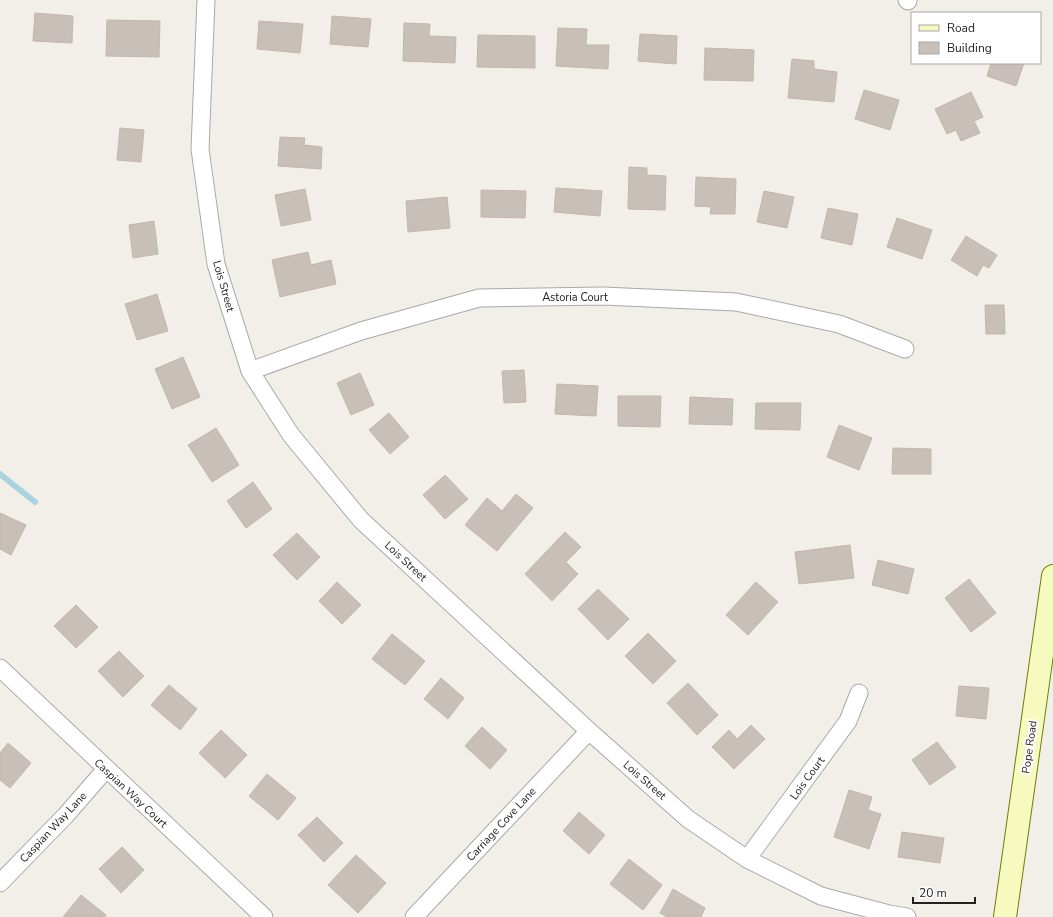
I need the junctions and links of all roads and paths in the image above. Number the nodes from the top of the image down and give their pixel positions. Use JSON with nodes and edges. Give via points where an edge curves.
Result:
{"nodes":[{"id":1,"x":206,"y":0,"type":"edge"},
{"id":2,"x":905,"y":349,"type":"dead end"},
{"id":3,"x":250,"y":371,"type":"junction"},
{"id":4,"x":1053,"y":576,"type":"edge"},
{"id":5,"x":0,"y":668,"type":"edge"},
{"id":6,"x":859,"y":693,"type":"dead end"},
{"id":7,"x":588,"y":731,"type":"junction"},
{"id":8,"x":106,"y":769,"type":"junction"},
{"id":9,"x":747,"y":859,"type":"junction"},
{"id":10,"x":0,"y":883,"type":"edge"},
{"id":11,"x":264,"y":917,"type":"edge"},
{"id":12,"x":414,"y":917,"type":"edge"},
{"id":13,"x":907,"y":917,"type":"edge"},
{"id":14,"x":1005,"y":917,"type":"edge"}],
"edges":[{"from":1,"to":3,"type":"street","name":"Lois Street","via":[[200,149],[216,264]]},
{"from":2,"to":3,"type":"street","name":"Astoria Court","via":[[839,324],[736,302],[603,296],[479,298],[361,330]]},
{"from":3,"to":7,"type":"street","name":"Lois Street","via":[[291,435],[361,520]]},
{"from":4,"to":14,"type":"street","name":"Pope Road"},
{"from":5,"to":8,"type":"street","name":"Caspian Way Court"},
{"from":6,"to":9,"type":"street","name":"Lois Court","via":[[848,721]]},
{"from":7,"to":9,"type":"street","name":"Lois Street","via":[[688,819]]},
{"from":7,"to":12,"type":"street","name":"Carriage Cove Lane"},
{"from":8,"to":10,"type":"street","name":"Caspian Way Lane","via":[[66,815]]},
{"from":8,"to":11,"type":"street","name":"Caspian Way Court"},
{"from":9,"to":13,"type":"street","name":"Lois Street","via":[[821,896]]}]}
